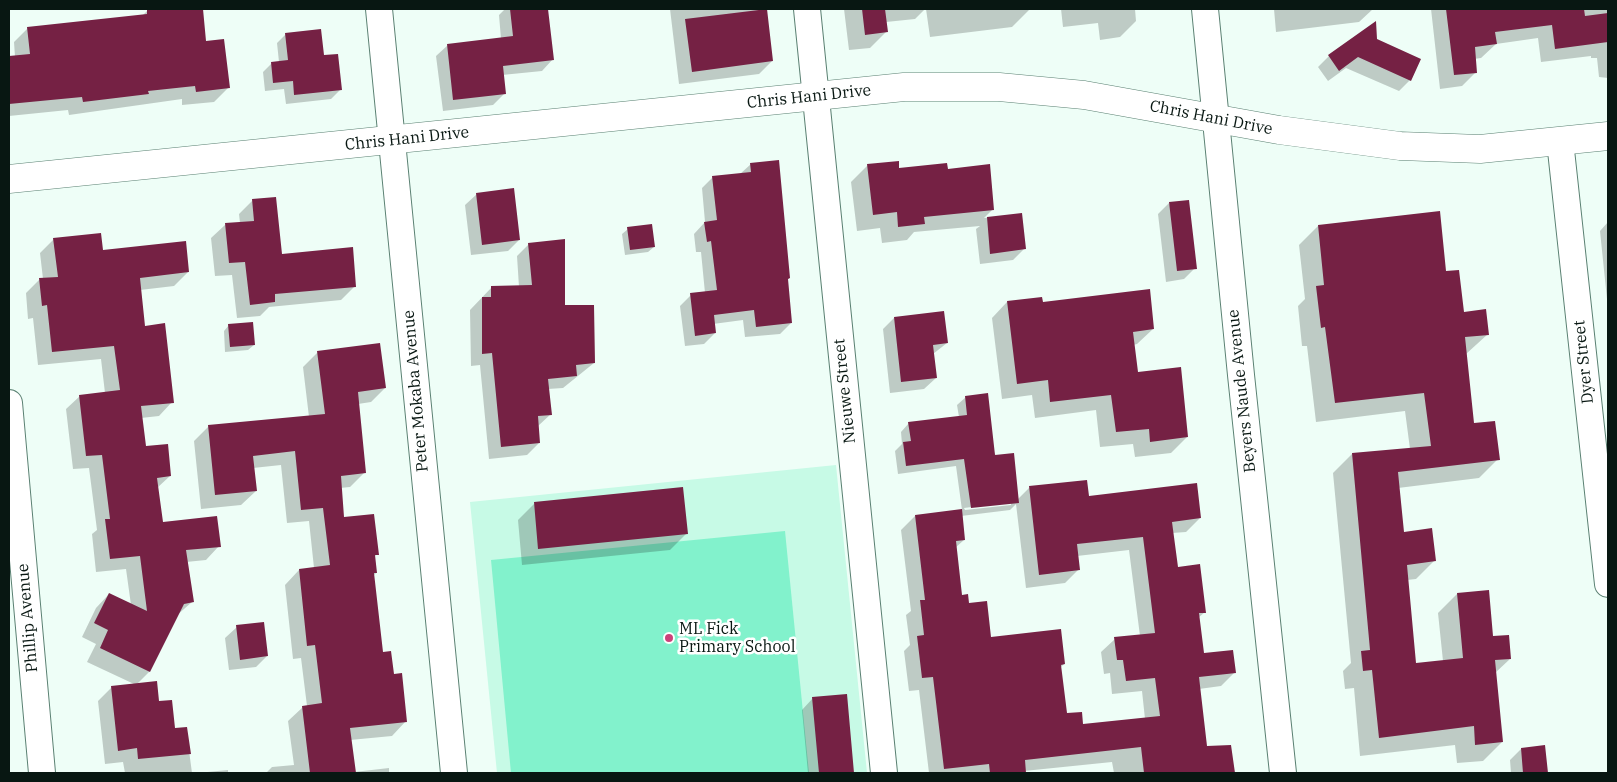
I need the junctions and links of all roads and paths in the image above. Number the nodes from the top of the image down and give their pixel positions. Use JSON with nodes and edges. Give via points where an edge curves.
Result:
{"nodes":[{"id":1,"x":379,"y":9,"type":"edge"},
{"id":2,"x":808,"y":9,"type":"edge"},
{"id":3,"x":1205,"y":9,"type":"edge"},
{"id":4,"x":816,"y":96,"type":"junction"},
{"id":5,"x":1215,"y":119,"type":"junction"},
{"id":6,"x":1608,"y":136,"type":"edge"},
{"id":7,"x":392,"y":140,"type":"junction"},
{"id":8,"x":1560,"y":141,"type":"junction"},
{"id":9,"x":9,"y":179,"type":"edge"},
{"id":10,"x":9,"y":403,"type":"edge"},
{"id":11,"x":1608,"y":584,"type":"edge"},
{"id":12,"x":42,"y":773,"type":"edge"},
{"id":13,"x":454,"y":773,"type":"edge"},
{"id":14,"x":884,"y":773,"type":"edge"},
{"id":15,"x":1283,"y":773,"type":"edge"}],
"edges":[{"from":1,"to":7,"type":"street","name":"Peter Mokaba Avenue"},
{"from":2,"to":4,"type":"street","name":"Nieuwe Street"},
{"from":3,"to":5,"type":"street","name":"Beyers Naude Avenue"},
{"from":4,"to":5,"type":"street","name":"Chris Hani Drive","via":[[904,86],[999,87],[1084,95]]},
{"from":4,"to":7,"type":"street","name":"Chris Hani Drive"},
{"from":4,"to":14,"type":"street","name":"Nieuwe Street"},
{"from":5,"to":8,"type":"street","name":"Chris Hani Drive","via":[[1400,146],[1480,149]]},
{"from":5,"to":15,"type":"street","name":"Beyers Naude Avenue"},
{"from":6,"to":8,"type":"street","name":"Chris Hani Drive"},
{"from":7,"to":9,"type":"street","name":"Chris Hani Drive"},
{"from":7,"to":13,"type":"street","name":"Peter Mokaba Avenue"},
{"from":8,"to":11,"type":"street","name":"Dyer Street"},
{"from":10,"to":12,"type":"street","name":"Phillip Avenue"}]}
